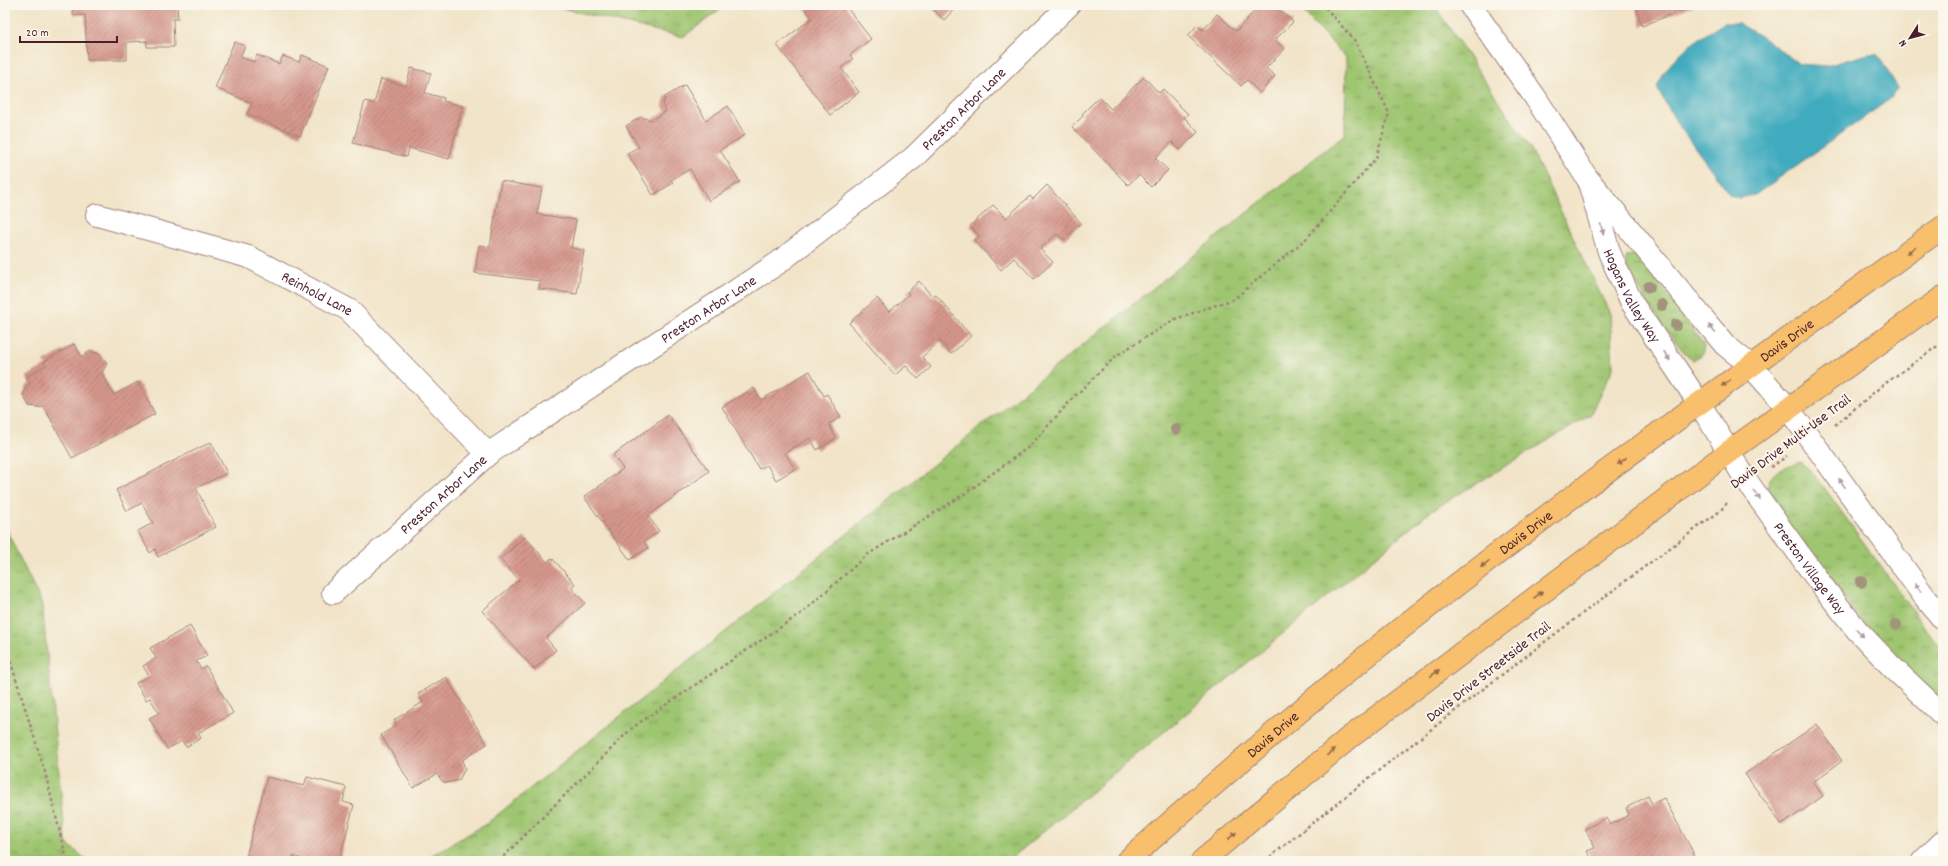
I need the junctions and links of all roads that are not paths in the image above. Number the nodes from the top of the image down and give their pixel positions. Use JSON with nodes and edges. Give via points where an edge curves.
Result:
{"nodes":[{"id":1,"x":1069,"y":5,"type":"edge"},
{"id":2,"x":1470,"y":5,"type":"edge"},
{"id":3,"x":1587,"y":178,"type":"junction"},
{"id":4,"x":96,"y":215,"type":"dead end"},
{"id":5,"x":1943,"y":227,"type":"edge"},
{"id":6,"x":1943,"y":297,"type":"edge"},
{"id":7,"x":1750,"y":365,"type":"junction"},
{"id":8,"x":1699,"y":403,"type":"junction"},
{"id":9,"x":1788,"y":408,"type":"junction"},
{"id":10,"x":1730,"y":451,"type":"junction"},
{"id":11,"x":488,"y":454,"type":"junction"},
{"id":12,"x":333,"y":593,"type":"dead end"},
{"id":13,"x":1943,"y":619,"type":"edge"},
{"id":14,"x":1943,"y":715,"type":"edge"},
{"id":15,"x":1943,"y":842,"type":"edge"},
{"id":16,"x":1127,"y":861,"type":"edge"},
{"id":17,"x":1202,"y":861,"type":"edge"},
{"id":18,"x":1923,"y":861,"type":"edge"}],
"edges":[{"from":1,"to":11,"type":"street","name":"Preston Arbor Lane","via":[[913,158],[778,263]]},
{"from":2,"to":3,"type":"street","name":"Hogans Valley Way","via":[[1535,97]]},
{"from":7,"to":3,"type":"street","name":"Hogans Valley Way","one_way":true,"via":[[1725,345]]},
{"from":3,"to":8,"type":"street","name":"Hogans Valley Way","one_way":true,"via":[[1609,252],[1632,303]]},
{"from":4,"to":11,"type":"street","name":"Reinhold Lane","via":[[249,257],[349,310]]},
{"from":5,"to":7,"type":"main road","name":"Davis Drive","one_way":true},
{"from":6,"to":9,"type":"main road"},
{"from":7,"to":8,"type":"main road","name":"Davis Drive","one_way":true},
{"from":7,"to":9,"type":"street"},
{"from":8,"to":10,"type":"street","name":"Preston Village Way"},
{"from":8,"to":16,"type":"main road","name":"Davis Drive","one_way":true,"via":[[1442,596],[1330,686]]},
{"from":9,"to":10,"type":"main road"},
{"from":13,"to":9,"type":"street","one_way":true},
{"from":10,"to":14,"type":"street","name":"Preston Village Way","one_way":true,"via":[[1748,483],[1857,630]]},
{"from":17,"to":10,"type":"main road","one_way":true,"via":[[1349,738]]},
{"from":11,"to":12,"type":"street","name":"Preston Arbor Lane"},
{"from":15,"to":18,"type":"street"}]}
